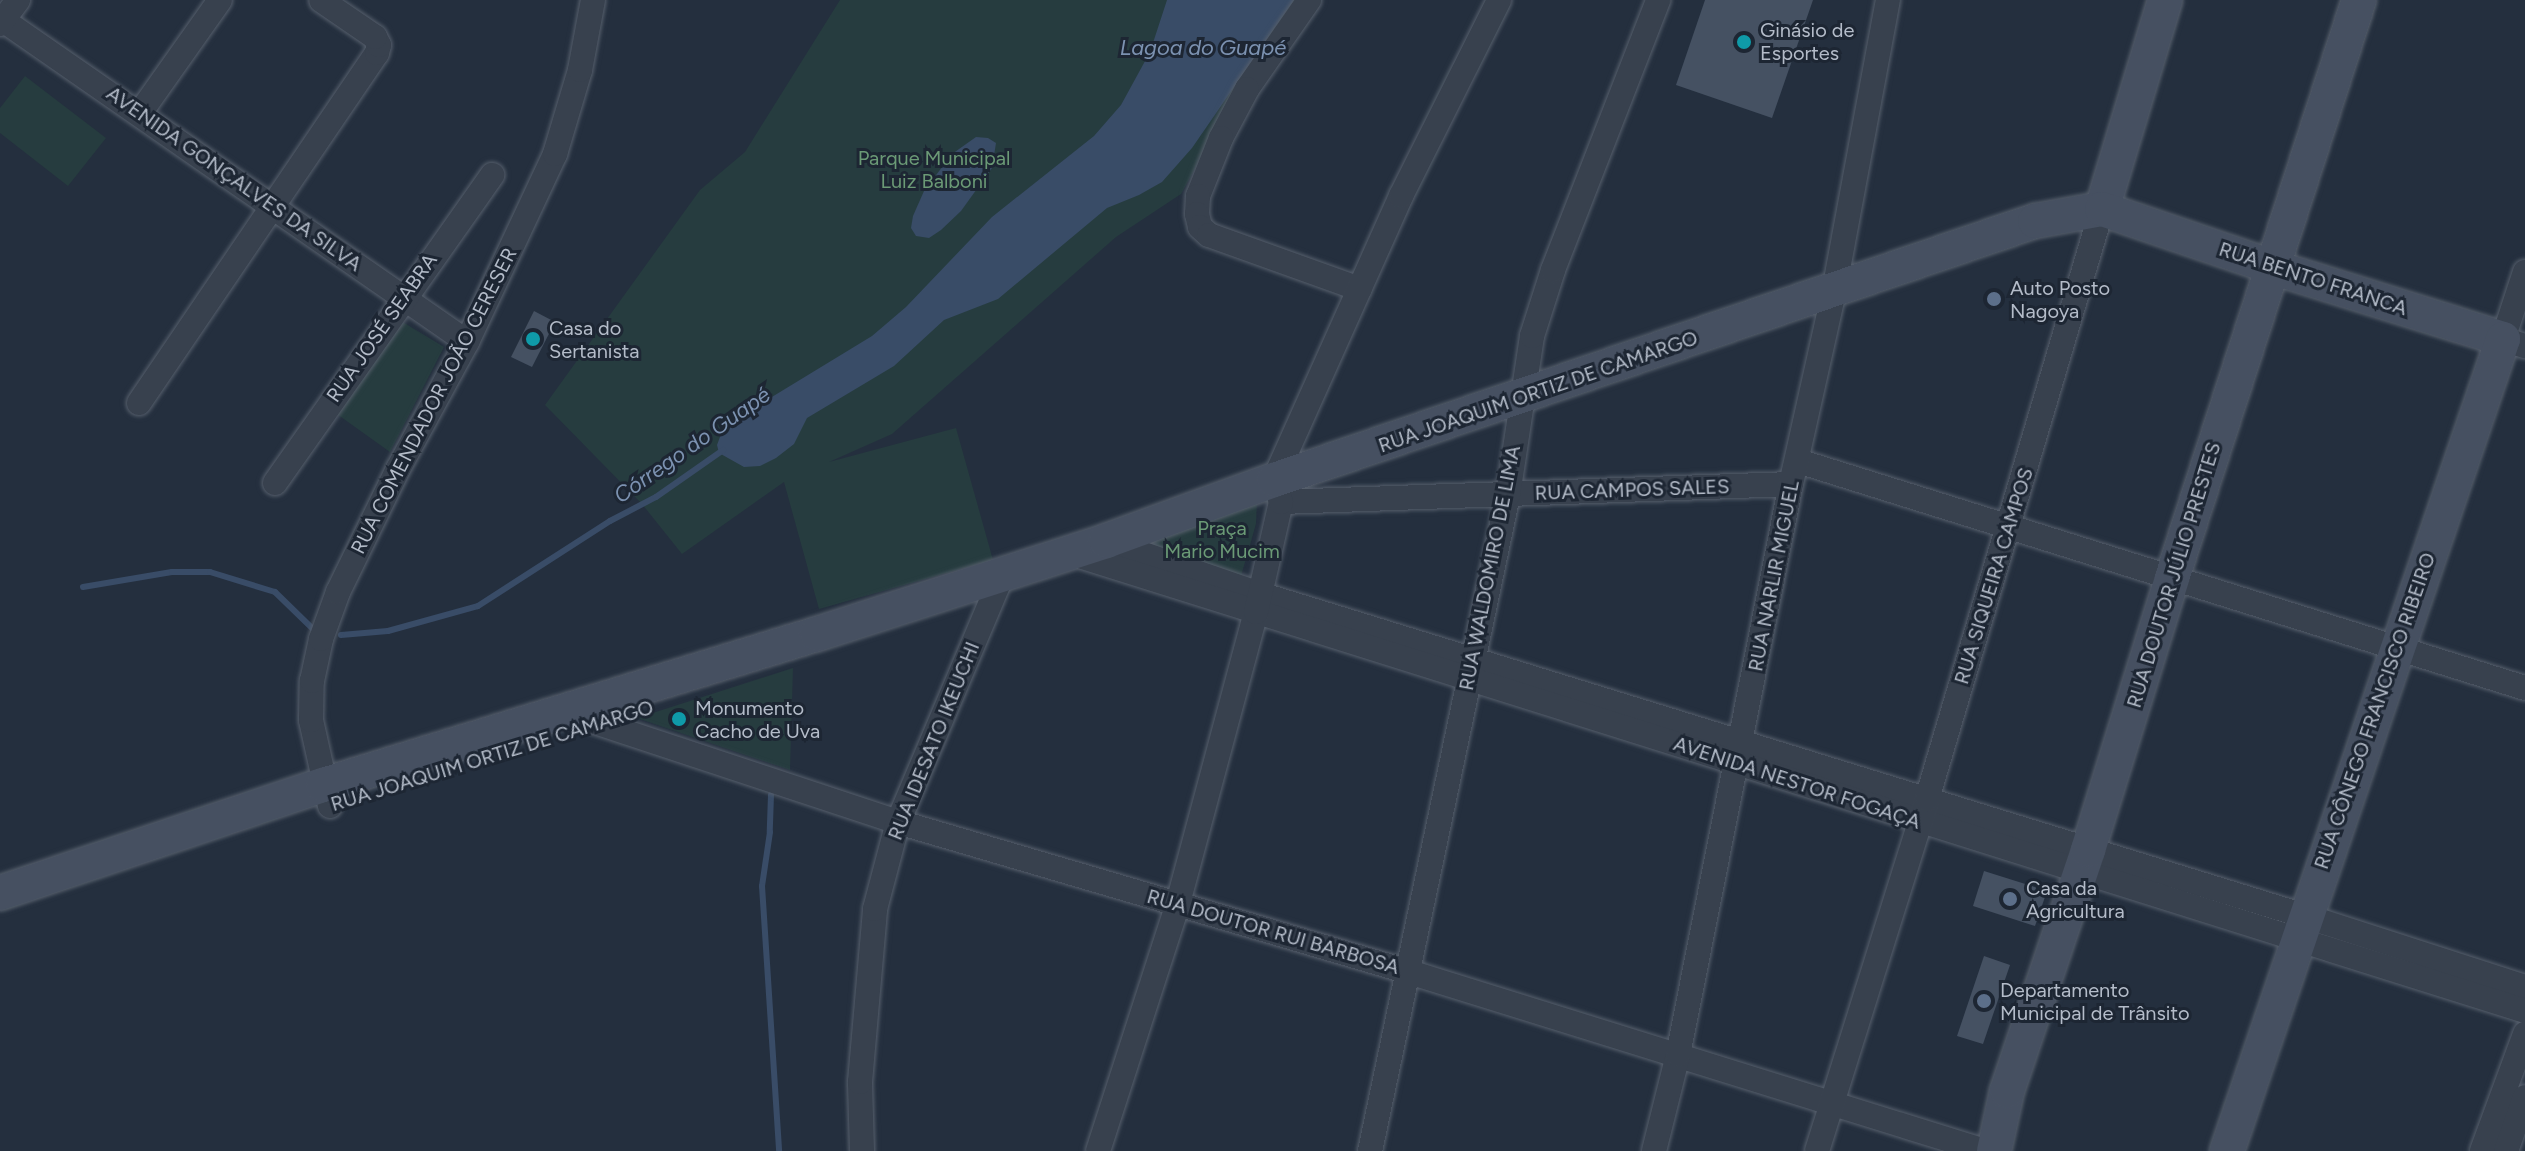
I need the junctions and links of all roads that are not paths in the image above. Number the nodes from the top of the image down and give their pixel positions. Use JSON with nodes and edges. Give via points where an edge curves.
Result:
{"nodes":[{"id":1,"x":18,"y":0,"type":"edge"},
{"id":2,"x":220,"y":0,"type":"edge"},
{"id":3,"x":321,"y":0,"type":"edge"},
{"id":4,"x":593,"y":0,"type":"edge"},
{"id":5,"x":1309,"y":0,"type":"edge"},
{"id":6,"x":1499,"y":0,"type":"edge"},
{"id":7,"x":1658,"y":0,"type":"edge"},
{"id":8,"x":1888,"y":0,"type":"edge"},
{"id":9,"x":2165,"y":0,"type":"edge"},
{"id":10,"x":2359,"y":0,"type":"edge"},
{"id":11,"x":1,"y":21,"type":"edge"},
{"id":12,"x":140,"y":113,"type":"junction"},
{"id":13,"x":492,"y":175,"type":"dead end"},
{"id":14,"x":273,"y":209,"type":"junction"},
{"id":15,"x":2102,"y":209,"type":"junction"},
{"id":16,"x":2272,"y":267,"type":"junction"},
{"id":17,"x":2525,"y":272,"type":"edge"},
{"id":18,"x":1360,"y":289,"type":"junction"},
{"id":19,"x":1834,"y":291,"type":"junction"},
{"id":20,"x":403,"y":297,"type":"junction"},
{"id":21,"x":467,"y":342,"type":"junction"},
{"id":22,"x":2514,"y":343,"type":"edge"},
{"id":23,"x":1521,"y":397,"type":"junction"},
{"id":24,"x":139,"y":403,"type":"dead end"},
{"id":25,"x":1794,"y":472,"type":"junction"},
{"id":26,"x":275,"y":483,"type":"dead end"},
{"id":27,"x":1277,"y":491,"type":"junction"},
{"id":28,"x":1508,"y":495,"type":"junction"},
{"id":29,"x":2009,"y":525,"type":"junction"},
{"id":30,"x":1106,"y":541,"type":"junction"},
{"id":31,"x":1070,"y":553,"type":"junction"},
{"id":32,"x":989,"y":578,"type":"junction"},
{"id":33,"x":2172,"y":578,"type":"junction"},
{"id":34,"x":1258,"y":603,"type":"junction"},
{"id":35,"x":2397,"y":647,"type":"junction"},
{"id":36,"x":1473,"y":668,"type":"junction"},
{"id":37,"x":2525,"y":688,"type":"edge"},
{"id":38,"x":562,"y":711,"type":"junction"},
{"id":39,"x":599,"y":723,"type":"junction"},
{"id":40,"x":1739,"y":752,"type":"junction"},
{"id":41,"x":327,"y":795,"type":"junction"},
{"id":42,"x":1927,"y":799,"type":"junction"},
{"id":43,"x":898,"y":822,"type":"junction"},
{"id":44,"x":1920,"y":823,"type":"junction"},
{"id":45,"x":2084,"y":861,"type":"junction"},
{"id":46,"x":0,"y":893,"type":"edge"},
{"id":47,"x":1178,"y":903,"type":"junction"},
{"id":48,"x":0,"y":913,"type":"edge"},
{"id":49,"x":2301,"y":928,"type":"junction"},
{"id":50,"x":2434,"y":970,"type":"junction"},
{"id":51,"x":1406,"y":971,"type":"junction"},
{"id":52,"x":2525,"y":987,"type":"edge"},
{"id":53,"x":2525,"y":1011,"type":"edge"},
{"id":54,"x":2525,"y":1034,"type":"edge"},
{"id":55,"x":1678,"y":1055,"type":"junction"},
{"id":56,"x":2525,"y":1097,"type":"edge"},
{"id":57,"x":1831,"y":1104,"type":"junction"},
{"id":58,"x":1959,"y":1147,"type":"edge"},
{"id":59,"x":862,"y":1151,"type":"edge"},
{"id":60,"x":1098,"y":1151,"type":"edge"},
{"id":61,"x":1370,"y":1151,"type":"edge"},
{"id":62,"x":1654,"y":1151,"type":"edge"},
{"id":63,"x":1817,"y":1151,"type":"edge"},
{"id":64,"x":1985,"y":1151,"type":"edge"},
{"id":65,"x":1994,"y":1151,"type":"edge"},
{"id":66,"x":2227,"y":1151,"type":"edge"},
{"id":67,"x":2482,"y":1151,"type":"edge"},
{"id":68,"x":2506,"y":1151,"type":"edge"}],
"edges":[{"from":1,"to":11,"type":"street"},
{"from":2,"to":12,"type":"street"},
{"from":3,"to":14,"type":"street","via":[[379,45]]},
{"from":4,"to":21,"type":"street","name":"RUA COMENDADOR JOÃO CERESER","via":[[577,83],[555,154]]},
{"from":5,"to":18,"type":"street","via":[[1247,89],[1221,138],[1198,196],[1197,214],[1209,235]]},
{"from":6,"to":18,"type":"street"},
{"from":7,"to":23,"type":"street","name":"RUA WALDOMIRO DE LIMA","via":[[1553,270],[1532,336]]},
{"from":8,"to":19,"type":"street","name":"RUA NARLIR MIGUEL"},
{"from":9,"to":15,"type":"main road","name":"RUA SIQUEIRA CAMPOS"},
{"from":10,"to":16,"type":"main road","name":"RUA DOUTOR JÚLIO PRESTES"},
{"from":11,"to":12,"type":"street","name":"AVENIDA GONÇALVES DA SILVA"},
{"from":12,"to":14,"type":"street","name":"AVENIDA GONÇALVES DA SILVA"},
{"from":13,"to":20,"type":"street","name":"RUA JOSÉ SEABRA"},
{"from":14,"to":20,"type":"street","name":"AVENIDA GONÇALVES DA SILVA"},
{"from":14,"to":24,"type":"street"},
{"from":15,"to":16,"type":"main road","name":"RUA BENTO FRANCA"},
{"from":15,"to":19,"type":"main road","name":"RUA JOAQUIM ORTIZ DE CAMARGO","via":[[2035,221]]},
{"from":15,"to":29,"type":"street","name":"RUA SIQUEIRA CAMPOS"},
{"from":16,"to":22,"type":"main road","name":"RUA BENTO FRANCA"},
{"from":16,"to":33,"type":"main road","name":"RUA DOUTOR JÚLIO PRESTES"},
{"from":17,"to":22,"type":"street","name":"RUA CÔNEGO FRANCISCO RIBEIRO"},
{"from":18,"to":27,"type":"street"},
{"from":19,"to":23,"type":"main road","name":"RUA JOAQUIM ORTIZ DE CAMARGO"},
{"from":19,"to":25,"type":"street","name":"RUA NARLIR MIGUEL"},
{"from":20,"to":21,"type":"street","name":"AVENIDA GONÇALVES DA SILVA"},
{"from":20,"to":26,"type":"street","name":"RUA JOSÉ SEABRA"},
{"from":21,"to":41,"type":"street","name":"RUA COMENDADOR JOÃO CERESER","via":[[398,469],[321,639],[311,720]]},
{"from":22,"to":35,"type":"main road","name":"RUA CÔNEGO FRANCISCO RIBEIRO"},
{"from":23,"to":27,"type":"main road","name":"RUA JOAQUIM ORTIZ DE CAMARGO"},
{"from":23,"to":28,"type":"street","name":"RUA WALDOMIRO DE LIMA"},
{"from":25,"to":28,"type":"street","name":"RUA CAMPOS SALES"},
{"from":25,"to":29,"type":"street","name":"RUA CAMPOS SALES"},
{"from":25,"to":40,"type":"street","name":"RUA NARLIR MIGUEL"},
{"from":27,"to":28,"type":"street","name":"RUA CAMPOS SALES"},
{"from":27,"to":30,"type":"main road","name":"RUA JOAQUIM ORTIZ DE CAMARGO"},
{"from":27,"to":34,"type":"street"},
{"from":28,"to":36,"type":"street","name":"RUA WALDOMIRO DE LIMA"},
{"from":29,"to":33,"type":"street","name":"RUA CAMPOS SALES"},
{"from":29,"to":42,"type":"street","name":"RUA SIQUEIRA CAMPOS"},
{"from":30,"to":31,"type":"main road","name":"RUA JOAQUIM ORTIZ DE CAMARGO"},
{"from":30,"to":34,"type":"street","name":"AVENIDA NESTOR FOGAÇA"},
{"from":31,"to":32,"type":"main road","name":"RUA JOAQUIM ORTIZ DE CAMARGO"},
{"from":31,"to":34,"type":"street","name":"AVENIDA NESTOR FOGAÇA"},
{"from":32,"to":38,"type":"main road","name":"RUA JOAQUIM ORTIZ DE CAMARGO"},
{"from":32,"to":39,"type":"main road","name":"RUA JOAQUIM ORTIZ DE CAMARGO","via":[[911,627]]},
{"from":32,"to":43,"type":"street","name":"RUA IDESATO IKEUCHI"},
{"from":33,"to":35,"type":"street","name":"RUA CAMPOS SALES"},
{"from":33,"to":45,"type":"main road","name":"RUA DOUTOR JÚLIO PRESTES"},
{"from":34,"to":36,"type":"street","name":"AVENIDA NESTOR FOGAÇA"},
{"from":34,"to":47,"type":"street"},
{"from":35,"to":37,"type":"street","name":"RUA CAMPOS SALES"},
{"from":35,"to":49,"type":"main road","name":"RUA CÔNEGO FRANCISCO RIBEIRO"},
{"from":36,"to":40,"type":"street","name":"AVENIDA NESTOR FOGAÇA"},
{"from":36,"to":51,"type":"street","name":"RUA WALDOMIRO DE LIMA"},
{"from":38,"to":39,"type":"street","name":"RUA DOUTOR RUI BARBOSA"},
{"from":38,"to":41,"type":"main road","name":"RUA JOAQUIM ORTIZ DE CAMARGO"},
{"from":39,"to":41,"type":"main road","name":"RUA JOAQUIM ORTIZ DE CAMARGO"},
{"from":39,"to":43,"type":"street","name":"RUA DOUTOR RUI BARBOSA"},
{"from":40,"to":42,"type":"street","name":"AVENIDA NESTOR FOGAÇA"},
{"from":40,"to":44,"type":"street","name":"AVENIDA NESTOR FOGAÇA"},
{"from":40,"to":55,"type":"street","name":"RUA NARLIR MIGUEL"},
{"from":41,"to":46,"type":"main road","name":"RUA JOAQUIM ORTIZ DE CAMARGO"},
{"from":41,"to":48,"type":"main road","name":"RUA JOAQUIM ORTIZ DE CAMARGO"},
{"from":42,"to":44,"type":"street","name":"RUA SIQUEIRA CAMPOS"},
{"from":42,"to":45,"type":"street","name":"AVENIDA NESTOR FOGAÇA"},
{"from":43,"to":47,"type":"street","name":"RUA DOUTOR RUI BARBOSA"},
{"from":43,"to":59,"type":"street","name":"RUA IDESATO IKEUCHI","via":[[875,909],[860,1082]]},
{"from":44,"to":45,"type":"street","name":"AVENIDA NESTOR FOGAÇA"},
{"from":44,"to":57,"type":"street","name":"RUA SIQUEIRA CAMPOS"},
{"from":45,"to":49,"type":"street","name":"AVENIDA NESTOR FOGAÇA"},
{"from":45,"to":65,"type":"main road","name":"RUA DOUTOR JÚLIO PRESTES","via":[[2007,1091]]},
{"from":47,"to":51,"type":"street","name":"RUA DOUTOR RUI BARBOSA"},
{"from":47,"to":60,"type":"street"},
{"from":49,"to":50,"type":"street","name":"AVENIDA NESTOR FOGAÇA"},
{"from":49,"to":66,"type":"main road","name":"RUA CÔNEGO FRANCISCO RIBEIRO"},
{"from":50,"to":52,"type":"street","name":"AVENIDA NESTOR FOGAÇA"},
{"from":50,"to":53,"type":"street","name":"AVENIDA NESTOR FOGAÇA"},
{"from":51,"to":55,"type":"street","name":"RUA DOUTOR RUI BARBOSA"},
{"from":51,"to":61,"type":"street","name":"RUA WALDOMIRO DE LIMA"},
{"from":54,"to":67,"type":"street"},
{"from":55,"to":57,"type":"street","name":"RUA DOUTOR RUI BARBOSA"},
{"from":55,"to":62,"type":"street","name":"RUA NARLIR MIGUEL"},
{"from":56,"to":68,"type":"street"},
{"from":57,"to":58,"type":"street","name":"RUA DOUTOR RUI BARBOSA"},
{"from":57,"to":63,"type":"street","name":"RUA SIQUEIRA CAMPOS"},
{"from":58,"to":64,"type":"street","name":"RUA DOUTOR RUI BARBOSA"}]}
